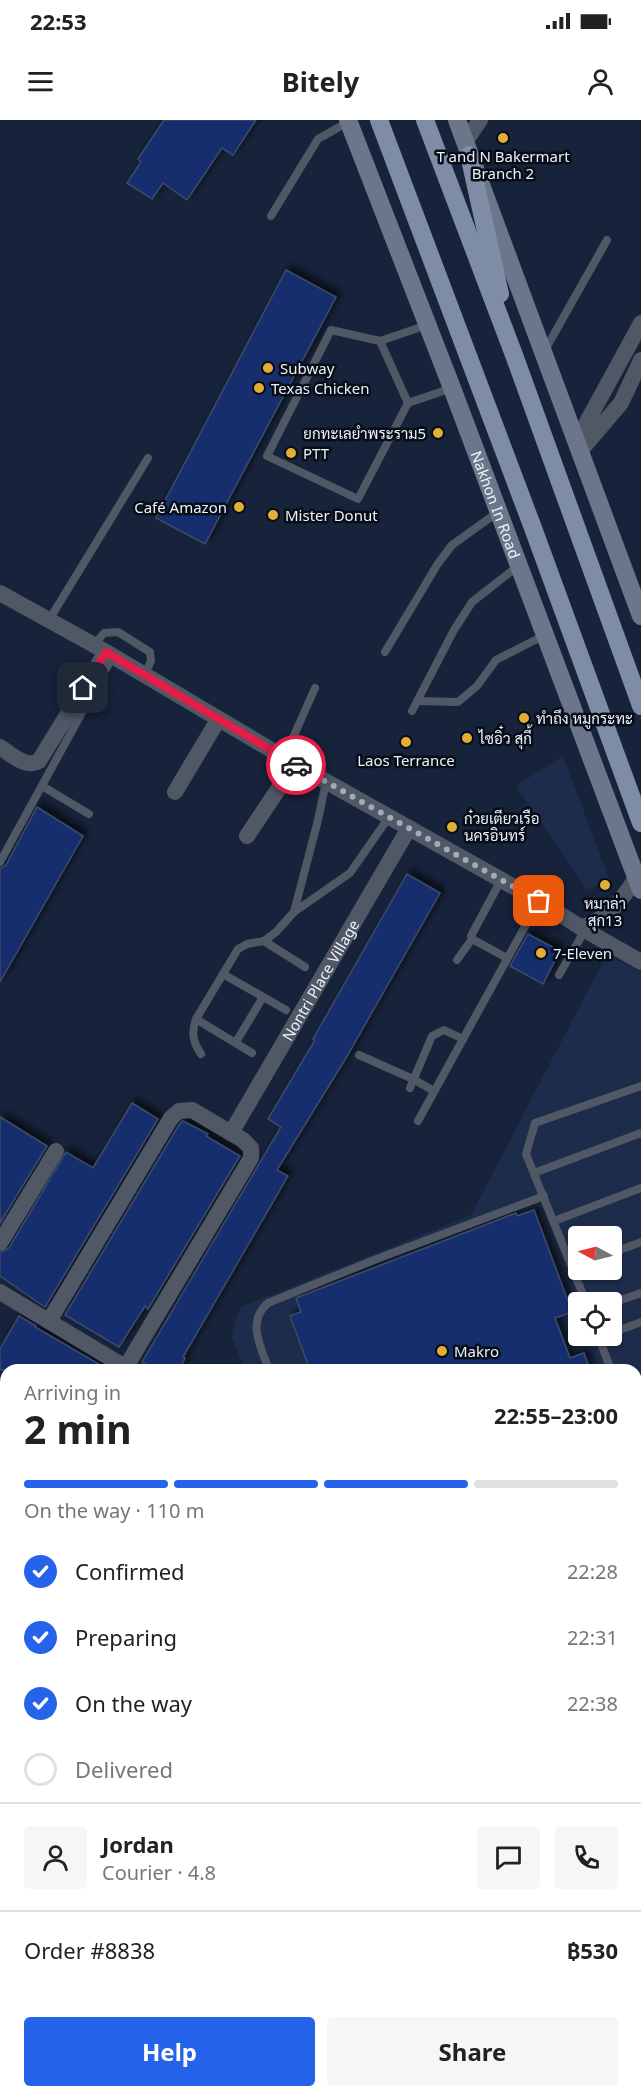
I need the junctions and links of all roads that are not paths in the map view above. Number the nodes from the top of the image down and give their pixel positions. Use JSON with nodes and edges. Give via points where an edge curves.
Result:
{"nodes":[{"id":1,"x":379,"y":120,"type":"edge"},
{"id":2,"x":425,"y":120,"type":"edge"},
{"id":3,"x":457,"y":120,"type":"edge"},
{"id":4,"x":480,"y":120,"type":"edge"},
{"id":5,"x":348,"y":121,"type":"edge"},
{"id":6,"x":467,"y":148,"type":"junction"},
{"id":7,"x":271,"y":216,"type":"dead end"},
{"id":8,"x":607,"y":240,"type":"dead end"},
{"id":9,"x":641,"y":323,"type":"edge"},
{"id":10,"x":427,"y":325,"type":"junction"},
{"id":11,"x":380,"y":341,"type":"junction"},
{"id":12,"x":543,"y":353,"type":"junction"},
{"id":13,"x":514,"y":355,"type":"junction"},
{"id":14,"x":641,"y":360,"type":"edge"},
{"id":15,"x":452,"y":388,"type":"junction"},
{"id":16,"x":408,"y":403,"type":"junction"},
{"id":17,"x":578,"y":446,"type":"junction"},
{"id":18,"x":148,"y":458,"type":"dead end"},
{"id":19,"x":498,"y":512,"type":"junction"},
{"id":20,"x":518,"y":565,"type":"junction"},
{"id":21,"x":0,"y":593,"type":"edge"},
{"id":22,"x":639,"y":607,"type":"edge"},
{"id":23,"x":49,"y":620,"type":"junction"},
{"id":24,"x":545,"y":635,"type":"junction"},
{"id":25,"x":104,"y":651,"type":"junction"},
{"id":26,"x":385,"y":652,"type":"dead end"},
{"id":27,"x":145,"y":674,"type":"junction"},
{"id":28,"x":315,"y":688,"type":"dead end"},
{"id":29,"x":417,"y":701,"type":"junction"},
{"id":30,"x":641,"y":706,"type":"edge"},
{"id":31,"x":412,"y":711,"type":"dead end"},
{"id":32,"x":218,"y":720,"type":"junction"},
{"id":33,"x":0,"y":747,"type":"edge"},
{"id":34,"x":289,"y":761,"type":"junction"},
{"id":35,"x":326,"y":782,"type":"junction"},
{"id":36,"x":42,"y":786,"type":"junction"},
{"id":37,"x":175,"y":792,"type":"dead end"},
{"id":38,"x":89,"y":814,"type":"dead end"},
{"id":39,"x":389,"y":818,"type":"junction"},
{"id":40,"x":641,"y":823,"type":"edge"},
{"id":41,"x":409,"y":828,"type":"junction"},
{"id":42,"x":247,"y":836,"type":"dead end"},
{"id":43,"x":0,"y":862,"type":"edge"},
{"id":44,"x":501,"y":880,"type":"junction"},
{"id":45,"x":639,"y":884,"type":"edge"},
{"id":46,"x":539,"y":901,"type":"junction"},
{"id":47,"x":294,"y":912,"type":"junction"},
{"id":48,"x":583,"y":929,"type":"junction"},
{"id":49,"x":472,"y":939,"type":"junction"},
{"id":50,"x":264,"y":941,"type":"junction"},
{"id":51,"x":507,"y":958,"type":"junction"},
{"id":52,"x":457,"y":960,"type":"dead end"},
{"id":53,"x":641,"y":962,"type":"edge"},
{"id":54,"x":305,"y":967,"type":"dead end"},
{"id":55,"x":223,"y":974,"type":"junction"},
{"id":56,"x":559,"y":975,"type":"dead end"},
{"id":57,"x":263,"y":997,"type":"junction"},
{"id":58,"x":286,"y":1010,"type":"dead end"},
{"id":59,"x":196,"y":1019,"type":"junction"},
{"id":60,"x":463,"y":1039,"type":"junction"},
{"id":61,"x":236,"y":1042,"type":"junction"},
{"id":62,"x":252,"y":1053,"type":"dead end"},
{"id":63,"x":201,"y":1054,"type":"dead end"},
{"id":64,"x":359,"y":1055,"type":"dead end"},
{"id":65,"x":411,"y":1083,"type":"junction"},
{"id":66,"x":641,"y":1086,"type":"edge"},
{"id":67,"x":434,"y":1091,"type":"junction"},
{"id":68,"x":418,"y":1121,"type":"dead end"},
{"id":69,"x":231,"y":1133,"type":"junction"},
{"id":70,"x":641,"y":1133,"type":"edge"},
{"id":71,"x":56,"y":1152,"type":"dead end"},
{"id":72,"x":534,"y":1173,"type":"junction"},
{"id":73,"x":641,"y":1188,"type":"edge"},
{"id":74,"x":544,"y":1196,"type":"junction"},
{"id":75,"x":554,"y":1221,"type":"junction"},
{"id":76,"x":641,"y":1242,"type":"edge"},
{"id":77,"x":0,"y":1243,"type":"edge"},
{"id":78,"x":622,"y":1249,"type":"edge"},
{"id":79,"x":568,"y":1250,"type":"edge"},
{"id":80,"x":0,"y":1292,"type":"edge"},
{"id":81,"x":641,"y":1293,"type":"edge"},
{"id":82,"x":622,"y":1300,"type":"edge"},
{"id":83,"x":49,"y":1321,"type":"junction"},
{"id":84,"x":641,"y":1322,"type":"edge"},
{"id":85,"x":622,"y":1329,"type":"edge"},
{"id":86,"x":604,"y":1346,"type":"edge"},
{"id":87,"x":119,"y":1364,"type":"edge"},
{"id":88,"x":127,"y":1364,"type":"edge"},
{"id":89,"x":267,"y":1364,"type":"edge"},
{"id":90,"x":609,"y":1364,"type":"edge"}],
"edges":[{"from":1,"to":40,"type":"main road","name":"Nakhon In Road"},
{"from":2,"to":13,"type":"main road"},
{"from":3,"to":6,"type":"main road"},
{"from":4,"to":6,"type":"street"},
{"from":5,"to":7,"type":"lane","via":[[318,139]]},
{"from":5,"to":10,"type":"main road","name":"Nakhon In Road"},
{"from":6,"to":12,"type":"main road"},
{"from":6,"to":13,"type":"main road"},
{"from":8,"to":12,"type":"lane"},
{"from":9,"to":17,"type":"street"},
{"from":10,"to":11,"type":"lane"},
{"from":10,"to":15,"type":"main road","name":"Nakhon In Road"},
{"from":11,"to":16,"type":"lane"},
{"from":11,"to":16,"type":"lane","via":[[330,330],[267,456],[358,499]]},
{"from":12,"to":17,"type":"main road"},
{"from":13,"to":30,"type":"main road"},
{"from":14,"to":17,"type":"street","via":[[621,403]]},
{"from":15,"to":16,"type":"lane"},
{"from":15,"to":19,"type":"main road","name":"Nakhon In Road"},
{"from":17,"to":22,"type":"main road"},
{"from":18,"to":23,"type":"lane"},
{"from":19,"to":20,"type":"main road","name":"Nakhon In Road"},
{"from":19,"to":26,"type":"lane","via":[[452,545]]},
{"from":20,"to":24,"type":"main road","name":"Nakhon In Road"},
{"from":20,"to":29,"type":"lane","via":[[472,602]]},
{"from":21,"to":23,"type":"street"},
{"from":23,"to":25,"type":"street"},
{"from":24,"to":29,"type":"lane","via":[[496,660],[477,686],[458,702]]},
{"from":24,"to":45,"type":"main road","name":"Nakhon In Road"},
{"from":25,"to":27,"type":"street"},
{"from":25,"to":27,"type":"lane","via":[[104,633],[118,632],[150,652],[152,661]]},
{"from":25,"to":33,"type":"street","via":[[39,761],[28,765]]},
{"from":25,"to":36,"type":"lane"},
{"from":27,"to":32,"type":"street"},
{"from":28,"to":34,"type":"lane"},
{"from":29,"to":31,"type":"lane"},
{"from":32,"to":34,"type":"street"},
{"from":32,"to":37,"type":"street"},
{"from":34,"to":35,"type":"street"},
{"from":34,"to":42,"type":"street"},
{"from":35,"to":39,"type":"street"},
{"from":35,"to":47,"type":"lane"},
{"from":36,"to":38,"type":"lane"},
{"from":36,"to":43,"type":"lane"},
{"from":39,"to":41,"type":"street"},
{"from":39,"to":47,"type":"lane","via":[[350,873]]},
{"from":41,"to":44,"type":"street"},
{"from":41,"to":69,"type":"street","name":"Nontri Place Village"},
{"from":44,"to":46,"type":"street"},
{"from":44,"to":49,"type":"lane"},
{"from":45,"to":48,"type":"street","via":[[609,914]]},
{"from":46,"to":48,"type":"street"},
{"from":46,"to":51,"type":"lane"},
{"from":47,"to":50,"type":"lane"},
{"from":48,"to":53,"type":"street"},
{"from":48,"to":56,"type":"lane"},
{"from":49,"to":51,"type":"lane"},
{"from":49,"to":52,"type":"lane"},
{"from":50,"to":54,"type":"lane"},
{"from":50,"to":55,"type":"lane","via":[[238,949]]},
{"from":51,"to":60,"type":"lane"},
{"from":55,"to":57,"type":"lane"},
{"from":55,"to":59,"type":"lane"},
{"from":57,"to":58,"type":"lane"},
{"from":57,"to":61,"type":"lane"},
{"from":59,"to":61,"type":"lane"},
{"from":59,"to":63,"type":"lane","via":[[192,1031]]},
{"from":60,"to":65,"type":"lane","via":[[444,1030],[432,1036]]},
{"from":60,"to":67,"type":"lane"},
{"from":61,"to":62,"type":"lane"},
{"from":64,"to":65,"type":"lane"},
{"from":65,"to":67,"type":"lane"},
{"from":66,"to":72,"type":"lane","via":[[535,1123],[526,1154]]},
{"from":67,"to":68,"type":"lane"},
{"from":69,"to":83,"type":"street","via":[[192,1110],[179,1111],[171,1118]]},
{"from":69,"to":88,"type":"street","via":[[251,1148],[251,1158]]},
{"from":70,"to":72,"type":"lane"},
{"from":71,"to":77,"type":"street"},
{"from":72,"to":74,"type":"lane"},
{"from":73,"to":75,"type":"lane"},
{"from":74,"to":75,"type":"lane"},
{"from":74,"to":89,"type":"lane","via":[[268,1303],[256,1323]]},
{"from":75,"to":79,"type":"lane"},
{"from":76,"to":78,"type":"lane"},
{"from":80,"to":83,"type":"street"},
{"from":81,"to":82,"type":"lane"},
{"from":83,"to":87,"type":"street"},
{"from":84,"to":85,"type":"lane"},
{"from":86,"to":90,"type":"lane"}]}
